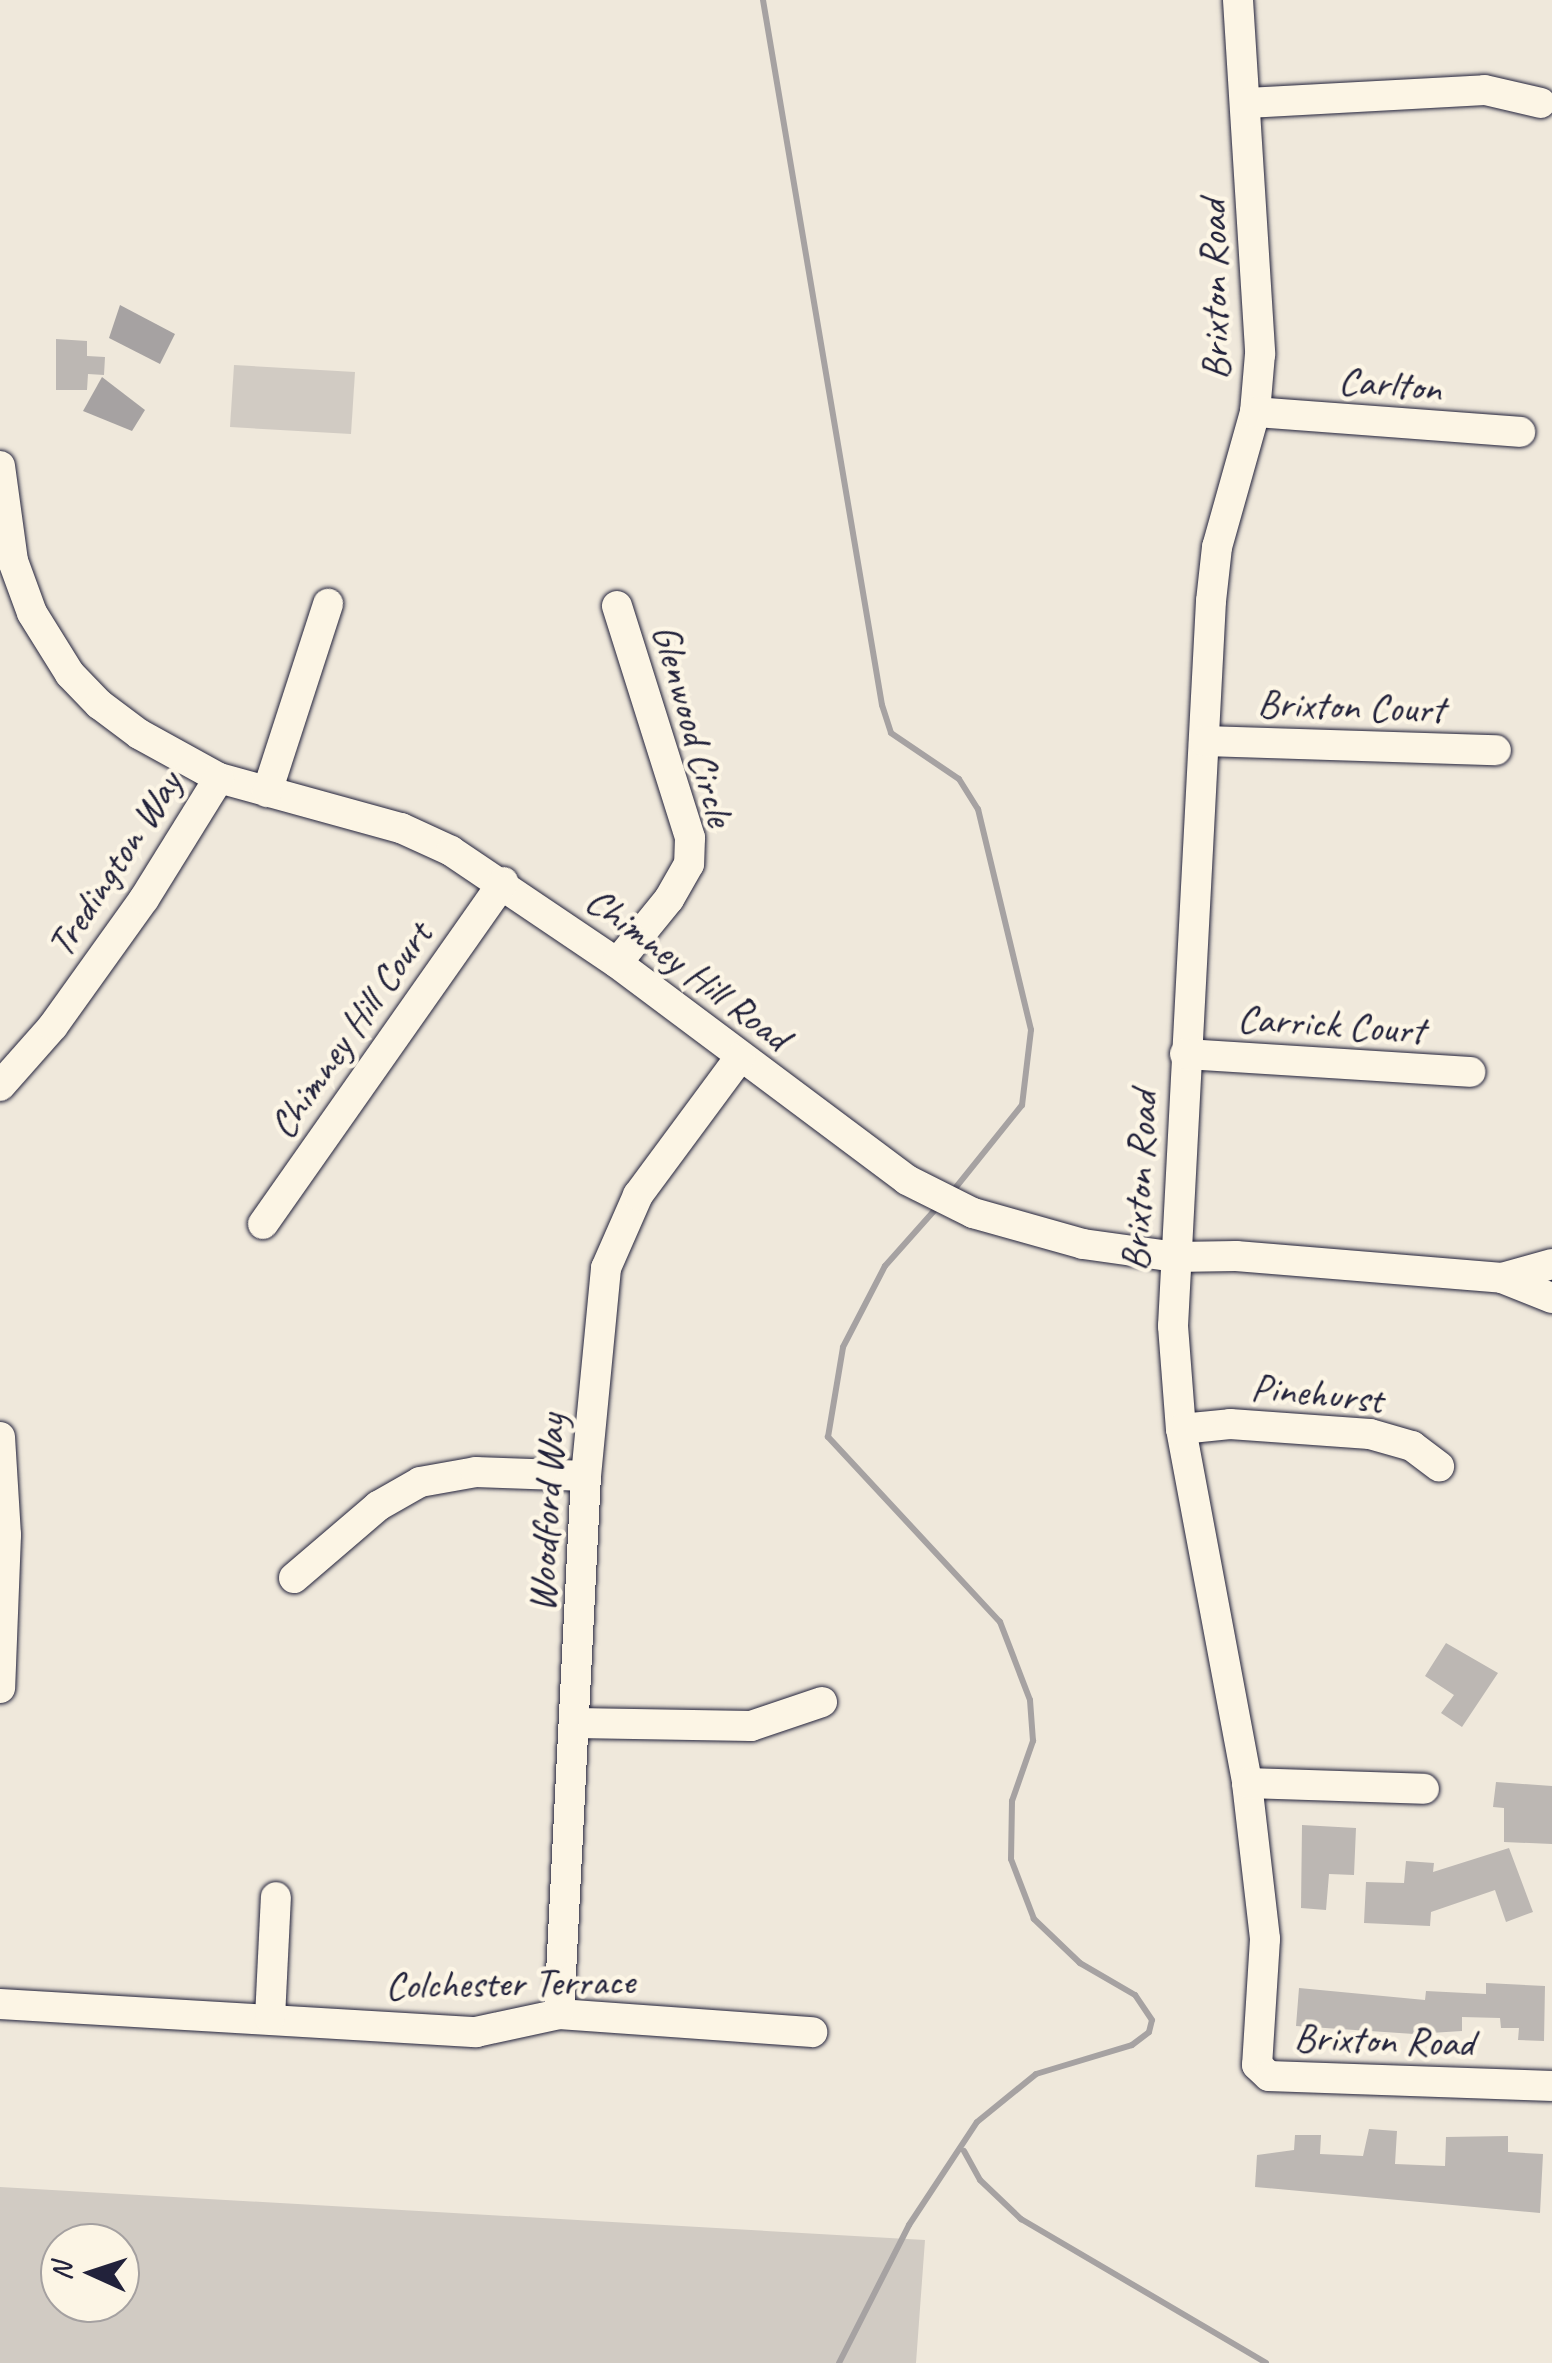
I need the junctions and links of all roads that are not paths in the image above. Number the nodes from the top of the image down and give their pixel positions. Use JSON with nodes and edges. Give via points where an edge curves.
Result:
{"nodes":[{"id":1,"x":1238,"y":0,"type":"edge"},
{"id":2,"x":1247,"y":103,"type":"junction"},
{"id":3,"x":1541,"y":103,"type":"dead end"},
{"id":4,"x":1255,"y":412,"type":"junction"},
{"id":5,"x":1520,"y":432,"type":"dead end"},
{"id":6,"x":0,"y":466,"type":"edge"},
{"id":7,"x":0,"y":499,"type":"edge"},
{"id":8,"x":328,"y":604,"type":"dead end"},
{"id":9,"x":616,"y":606,"type":"dead end"},
{"id":10,"x":1204,"y":742,"type":"junction"},
{"id":11,"x":1496,"y":750,"type":"dead end"},
{"id":12,"x":218,"y":778,"type":"junction"},
{"id":13,"x":267,"y":792,"type":"junction"},
{"id":14,"x":503,"y":882,"type":"junction"},
{"id":15,"x":617,"y":963,"type":"junction"},
{"id":16,"x":1186,"y":1054,"type":"junction"},
{"id":17,"x":740,"y":1056,"type":"junction"},
{"id":18,"x":1470,"y":1072,"type":"dead end"},
{"id":19,"x":0,"y":1086,"type":"edge"},
{"id":20,"x":263,"y":1224,"type":"dead end"},
{"id":21,"x":1175,"y":1257,"type":"junction"},
{"id":22,"x":1552,"y":1264,"type":"edge"},
{"id":23,"x":1502,"y":1278,"type":"junction"},
{"id":24,"x":1552,"y":1298,"type":"edge"},
{"id":25,"x":1181,"y":1429,"type":"junction"},
{"id":26,"x":0,"y":1436,"type":"edge"},
{"id":27,"x":1439,"y":1466,"type":"dead end"},
{"id":28,"x":586,"y":1476,"type":"junction"},
{"id":29,"x":294,"y":1578,"type":"dead end"},
{"id":30,"x":0,"y":1688,"type":"edge"},
{"id":31,"x":822,"y":1702,"type":"dead end"},
{"id":32,"x":576,"y":1723,"type":"junction"},
{"id":33,"x":1247,"y":1784,"type":"junction"},
{"id":34,"x":1424,"y":1789,"type":"dead end"},
{"id":35,"x":276,"y":1897,"type":"dead end"},
{"id":36,"x":0,"y":2004,"type":"edge"},
{"id":37,"x":559,"y":2014,"type":"junction"},
{"id":38,"x":270,"y":2018,"type":"junction"},
{"id":39,"x":812,"y":2032,"type":"dead end"},
{"id":40,"x":1552,"y":2086,"type":"edge"}],
"edges":[{"from":1,"to":2,"type":"street","name":"Brixton Road"},
{"from":2,"to":3,"type":"street","via":[[1486,90]]},
{"from":2,"to":4,"type":"street","name":"Brixton Road","via":[[1260,354]]},
{"from":4,"to":5,"type":"street","name":"Carlton"},
{"from":4,"to":10,"type":"street","name":"Brixton Road","via":[[1217,546]]},
{"from":6,"to":7,"type":"street","name":"Chimney Hill Road"},
{"from":7,"to":12,"type":"street","name":"Chimney Hill Road","via":[[32,613],[70,674],[139,734]]},
{"from":8,"to":13,"type":"street"},
{"from":9,"to":15,"type":"street","name":"Glenwood Circle","via":[[690,838],[688,864],[676,887]]},
{"from":10,"to":11,"type":"street","name":"Brixton Court"},
{"from":10,"to":16,"type":"street","name":"Brixton Road"},
{"from":12,"to":13,"type":"street","name":"Chimney Hill Road"},
{"from":12,"to":19,"type":"street","name":"Tredington Way","via":[[144,899],[53,1026]]},
{"from":13,"to":14,"type":"street","name":"Chimney Hill Road","via":[[401,828]]},
{"from":14,"to":15,"type":"street","name":"Chimney Hill Road"},
{"from":14,"to":20,"type":"street","name":"Chimney Hill Court"},
{"from":15,"to":17,"type":"street","name":"Chimney Hill Road"},
{"from":16,"to":18,"type":"street","name":"Carrick Court"},
{"from":16,"to":21,"type":"street","name":"Brixton Road"},
{"from":17,"to":21,"type":"street","name":"Chimney Hill Road","via":[[907,1180],[973,1212],[1083,1244]]},
{"from":17,"to":28,"type":"street","name":"Woodford Way","via":[[638,1195],[606,1268]]},
{"from":21,"to":23,"type":"street","name":"Chimney Hill Road"},
{"from":21,"to":25,"type":"street","name":"Brixton Road"},
{"from":22,"to":23,"type":"street"},
{"from":23,"to":24,"type":"street"},
{"from":25,"to":27,"type":"street","name":"Pinehurst","via":[[1230,1424],[1370,1434],[1412,1446]]},
{"from":25,"to":33,"type":"street","name":"Brixton Road"},
{"from":26,"to":30,"type":"street","via":[[6,1535]]},
{"from":28,"to":29,"type":"street","via":[[476,1472],[420,1482],[378,1506]]},
{"from":28,"to":32,"type":"street","name":"Woodford Way"},
{"from":31,"to":32,"type":"street","via":[[750,1726]]},
{"from":32,"to":37,"type":"street","name":"Woodford Way"},
{"from":33,"to":34,"type":"street"},
{"from":33,"to":40,"type":"street","name":"Brixton Road","via":[[1264,1939],[1257,2065],[1270,2076]]},
{"from":35,"to":38,"type":"street"},
{"from":36,"to":38,"type":"street","name":"Colchester Terrace"},
{"from":37,"to":38,"type":"street","name":"Colchester Terrace","via":[[476,2032]]},
{"from":37,"to":39,"type":"street","name":"Colchester Terrace"}]}
